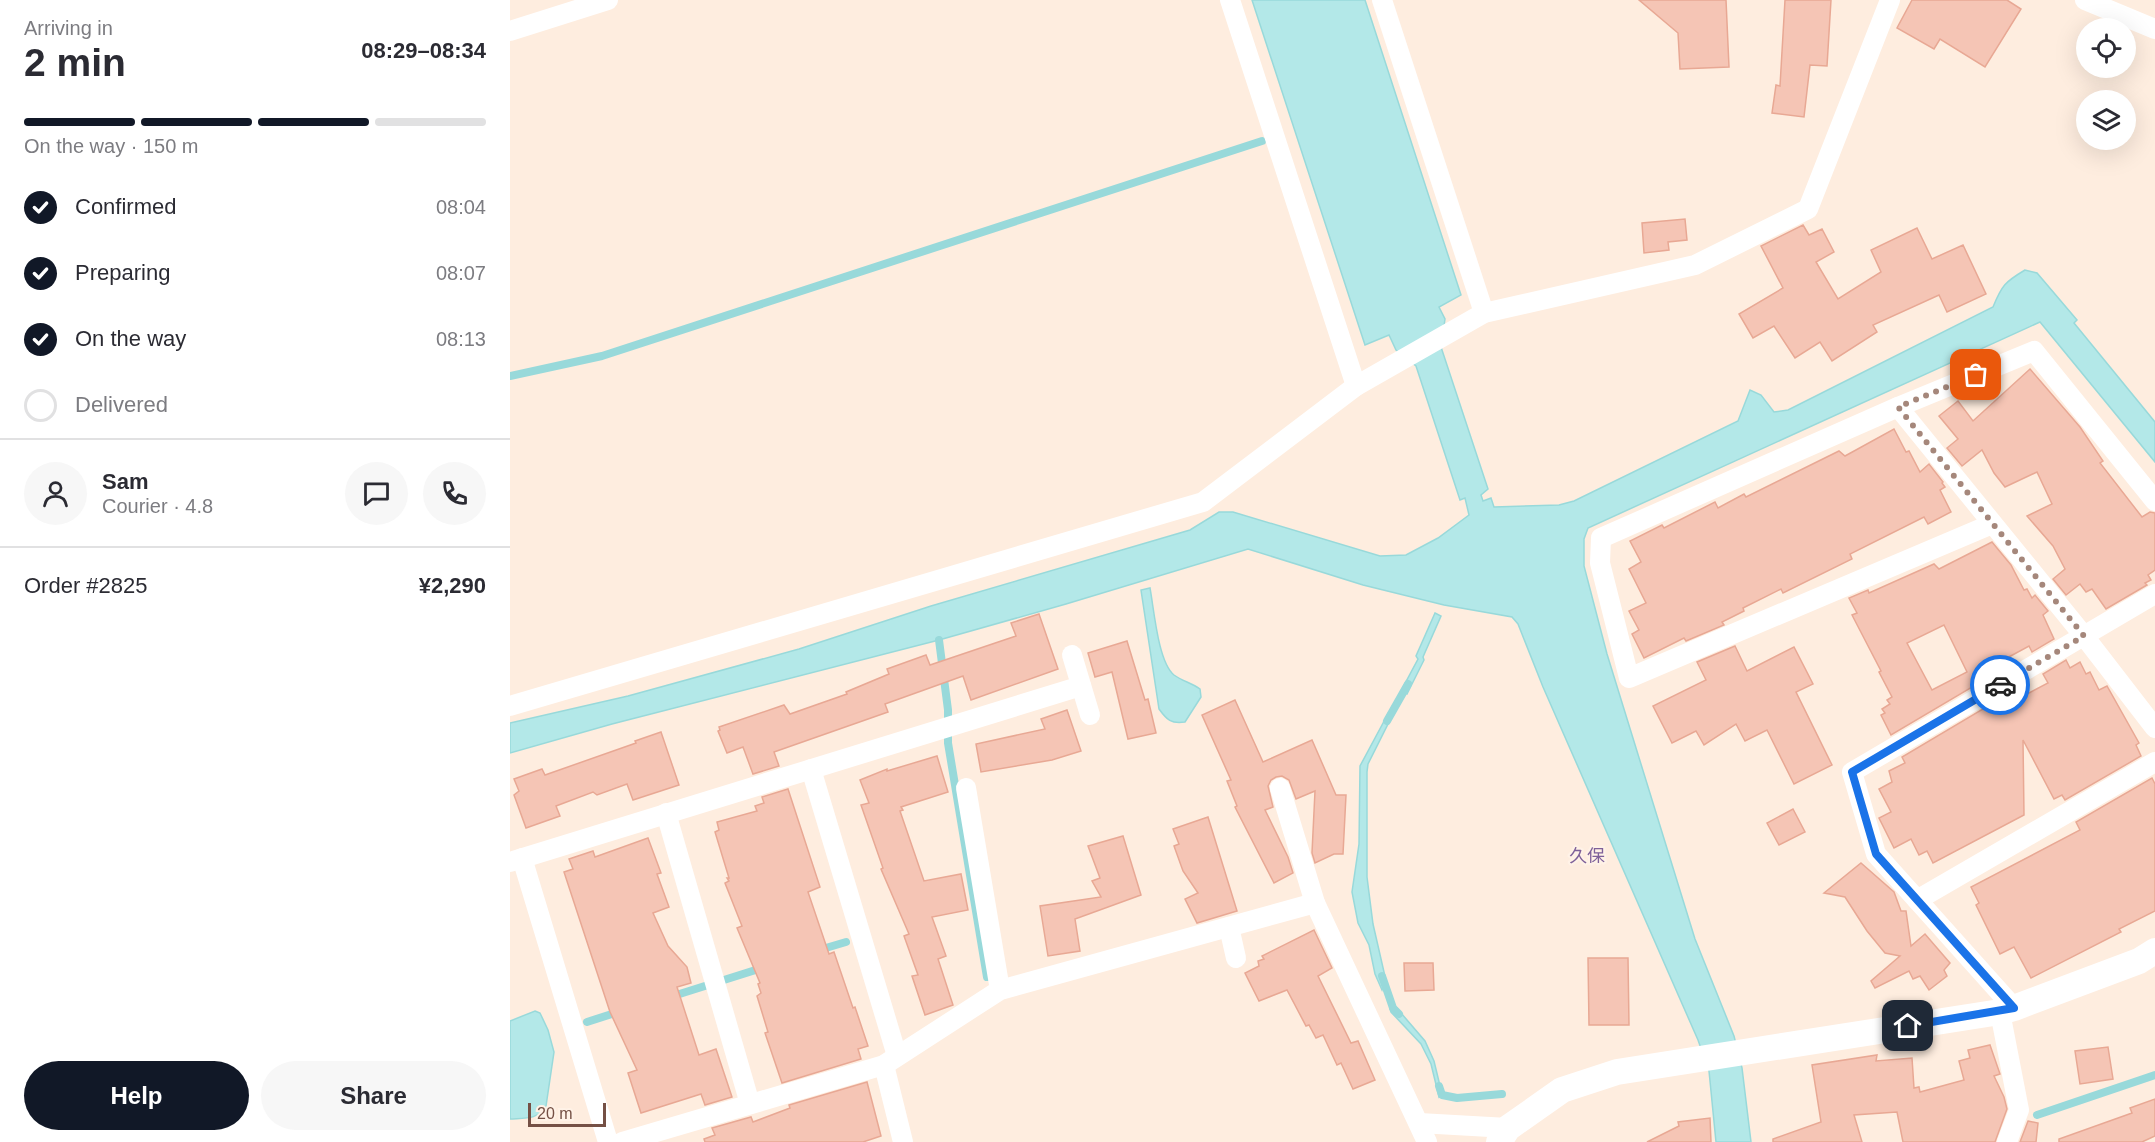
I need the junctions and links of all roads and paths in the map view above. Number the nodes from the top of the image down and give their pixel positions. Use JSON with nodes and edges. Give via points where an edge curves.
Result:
{"nodes":[{"id":1,"x":608,"y":0,"type":"edge"},
{"id":2,"x":1230,"y":0,"type":"edge"},
{"id":3,"x":1382,"y":0,"type":"edge"},
{"id":4,"x":1890,"y":0,"type":"edge"},
{"id":5,"x":2085,"y":0,"type":"edge"},
{"id":6,"x":2155,"y":29,"type":"edge"},
{"id":7,"x":510,"y":31,"type":"edge"},
{"id":8,"x":1484,"y":313,"type":"junction"},
{"id":9,"x":1356,"y":386,"type":"junction"},
{"id":10,"x":1898,"y":407,"type":"junction"},
{"id":11,"x":2155,"y":501,"type":"edge"},
{"id":12,"x":1992,"y":524,"type":"junction"},
{"id":13,"x":2155,"y":594,"type":"edge"},
{"id":14,"x":2084,"y":636,"type":"junction"},
{"id":15,"x":1072,"y":655,"type":"dead end"},
{"id":16,"x":1081,"y":686,"type":"junction"},
{"id":17,"x":510,"y":706,"type":"edge"},
{"id":18,"x":1089,"y":715,"type":"dead end"},
{"id":19,"x":2155,"y":729,"type":"edge"},
{"id":20,"x":2155,"y":762,"type":"edge"},
{"id":21,"x":811,"y":769,"type":"junction"},
{"id":22,"x":966,"y":788,"type":"dead end"},
{"id":23,"x":1280,"y":789,"type":"dead end"},
{"id":24,"x":666,"y":813,"type":"junction"},
{"id":25,"x":516,"y":860,"type":"edge"},
{"id":26,"x":1917,"y":900,"type":"junction"},
{"id":27,"x":1315,"y":903,"type":"junction"},
{"id":28,"x":1229,"y":927,"type":"junction"},
{"id":29,"x":2155,"y":951,"type":"edge"},
{"id":30,"x":1236,"y":958,"type":"dead end"},
{"id":31,"x":1000,"y":990,"type":"junction"},
{"id":32,"x":2007,"y":1010,"type":"junction"},
{"id":33,"x":891,"y":1061,"type":"junction"},
{"id":34,"x":750,"y":1104,"type":"junction"},
{"id":35,"x":1419,"y":1123,"type":"junction"},
{"id":36,"x":686,"y":1133,"type":"edge"},
{"id":37,"x":1503,"y":1135,"type":"edge"},
{"id":38,"x":608,"y":1142,"type":"edge"},
{"id":39,"x":622,"y":1142,"type":"edge"},
{"id":40,"x":903,"y":1142,"type":"edge"},
{"id":41,"x":1427,"y":1142,"type":"edge"},
{"id":42,"x":2007,"y":1142,"type":"edge"}],
"edges":[{"from":1,"to":7,"type":"street"},
{"from":2,"to":9,"type":"street"},
{"from":3,"to":8,"type":"street"},
{"from":4,"to":8,"type":"street","via":[[1808,208],[1695,265]]},
{"from":5,"to":6,"type":"street"},
{"from":8,"to":9,"type":"street"},
{"from":9,"to":17,"type":"street","via":[[1203,502]]},
{"from":10,"to":11,"type":"street","via":[[2034,351]]},
{"from":10,"to":12,"type":"street"},
{"from":10,"to":12,"type":"street","via":[[1601,538],[1600,563],[1629,678]]},
{"from":12,"to":14,"type":"street"},
{"from":13,"to":14,"type":"street"},
{"from":14,"to":19,"type":"street"},
{"from":14,"to":26,"type":"street","via":[[1852,772],[1876,854]]},
{"from":15,"to":16,"type":"street"},
{"from":16,"to":18,"type":"street"},
{"from":16,"to":21,"type":"street"},
{"from":20,"to":26,"type":"street"},
{"from":21,"to":24,"type":"street"},
{"from":21,"to":33,"type":"street"},
{"from":22,"to":31,"type":"street"},
{"from":23,"to":27,"type":"street"},
{"from":24,"to":25,"type":"street"},
{"from":24,"to":34,"type":"street"},
{"from":25,"to":38,"type":"street"},
{"from":26,"to":32,"type":"street"},
{"from":27,"to":28,"type":"street"},
{"from":27,"to":35,"type":"street"},
{"from":28,"to":30,"type":"street"},
{"from":28,"to":31,"type":"street"},
{"from":29,"to":32,"type":"street","via":[[2139,961]]},
{"from":31,"to":33,"type":"street"},
{"from":32,"to":37,"type":"street","via":[[1617,1072],[1562,1090]]},
{"from":32,"to":42,"type":"street","via":[[2019,1110]]},
{"from":33,"to":34,"type":"street"},
{"from":33,"to":40,"type":"street"},
{"from":34,"to":36,"type":"street"},
{"from":35,"to":37,"type":"street"},
{"from":35,"to":41,"type":"street"},
{"from":36,"to":39,"type":"street"}]}
